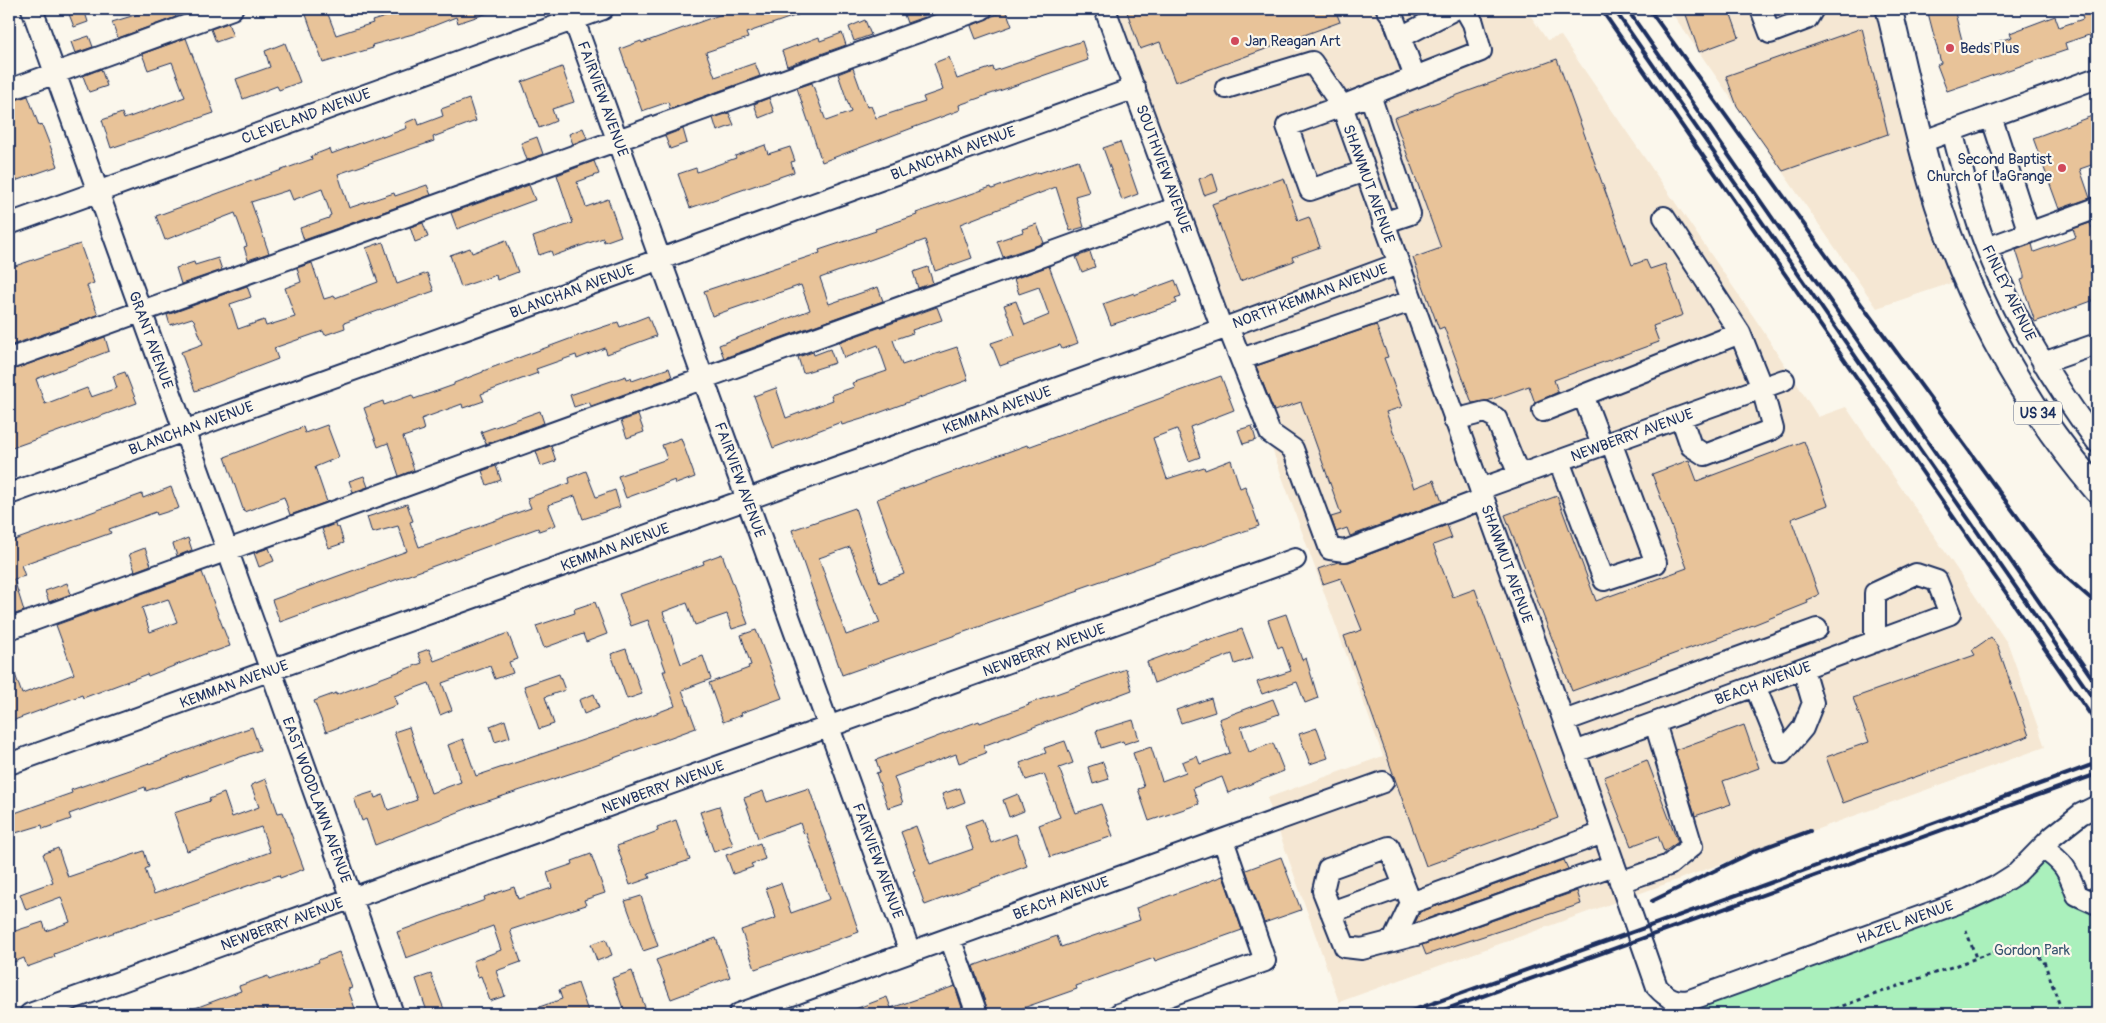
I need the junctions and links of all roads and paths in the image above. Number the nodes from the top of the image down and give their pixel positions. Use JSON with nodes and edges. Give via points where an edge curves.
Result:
{"nodes":[{"id":1,"x":32,"y":9,"type":"edge"},
{"id":2,"x":232,"y":9,"type":"edge"},
{"id":3,"x":603,"y":9,"type":"edge"},
{"id":4,"x":982,"y":9,"type":"edge"},
{"id":5,"x":1106,"y":9,"type":"edge"},
{"id":6,"x":1387,"y":9,"type":"edge"},
{"id":7,"x":1456,"y":9,"type":"edge"},
{"id":8,"x":1465,"y":9,"type":"edge"},
{"id":9,"x":1761,"y":9,"type":"edge"},
{"id":10,"x":1813,"y":9,"type":"edge"},
{"id":11,"x":1889,"y":9,"type":"edge"},
{"id":12,"x":572,"y":14,"type":"edge"},
{"id":13,"x":1401,"y":37,"type":"junction"},
{"id":14,"x":55,"y":73,"type":"junction"},
{"id":15,"x":1415,"y":77,"type":"junction"},
{"id":16,"x":2097,"y":78,"type":"edge"},
{"id":17,"x":1135,"y":88,"type":"junction"},
{"id":18,"x":1226,"y":88,"type":"dead end"},
{"id":19,"x":9,"y":90,"type":"edge"},
{"id":20,"x":1370,"y":95,"type":"junction"},
{"id":21,"x":1342,"y":106,"type":"junction"},
{"id":22,"x":1990,"y":116,"type":"junction"},
{"id":23,"x":1952,"y":130,"type":"junction"},
{"id":24,"x":618,"y":140,"type":"junction"},
{"id":25,"x":1924,"y":152,"type":"junction"},
{"id":26,"x":1365,"y":171,"type":"junction"},
{"id":27,"x":98,"y":192,"type":"junction"},
{"id":28,"x":1178,"y":207,"type":"junction"},
{"id":29,"x":2097,"y":208,"type":"edge"},
{"id":30,"x":1664,"y":217,"type":"dead end"},
{"id":31,"x":1383,"y":223,"type":"junction"},
{"id":32,"x":9,"y":224,"type":"edge"},
{"id":33,"x":2029,"y":233,"type":"junction"},
{"id":34,"x":1987,"y":248,"type":"junction"},
{"id":35,"x":660,"y":259,"type":"junction"},
{"id":36,"x":1398,"y":264,"type":"junction"},
{"id":37,"x":1411,"y":300,"type":"junction"},
{"id":38,"x":141,"y":311,"type":"junction"},
{"id":39,"x":1225,"y":328,"type":"junction"},
{"id":40,"x":1740,"y":333,"type":"junction"},
{"id":41,"x":2097,"y":344,"type":"edge"},
{"id":42,"x":9,"y":359,"type":"edge"},
{"id":43,"x":1241,"y":359,"type":"junction"},
{"id":44,"x":2043,"y":363,"type":"junction"},
{"id":45,"x":704,"y":379,"type":"junction"},
{"id":46,"x":1784,"y":380,"type":"dead end"},
{"id":47,"x":1762,"y":388,"type":"junction"},
{"id":48,"x":1583,"y":395,"type":"junction"},
{"id":49,"x":1543,"y":411,"type":"dead end"},
{"id":50,"x":1681,"y":417,"type":"junction"},
{"id":51,"x":1454,"y":420,"type":"junction"},
{"id":52,"x":184,"y":430,"type":"junction"},
{"id":53,"x":2097,"y":442,"type":"edge"},
{"id":54,"x":1607,"y":444,"type":"junction"},
{"id":55,"x":1559,"y":461,"type":"junction"},
{"id":56,"x":1519,"y":475,"type":"junction"},
{"id":57,"x":2097,"y":490,"type":"edge"},
{"id":58,"x":9,"y":494,"type":"edge"},
{"id":59,"x":1482,"y":494,"type":"junction"},
{"id":60,"x":747,"y":500,"type":"junction"},
{"id":61,"x":227,"y":550,"type":"junction"},
{"id":62,"x":1296,"y":559,"type":"dead end"},
{"id":63,"x":9,"y":629,"type":"edge"},
{"id":64,"x":1817,"y":629,"type":"dead end"},
{"id":65,"x":1875,"y":642,"type":"junction"},
{"id":66,"x":1803,"y":669,"type":"junction"},
{"id":67,"x":271,"y":670,"type":"junction"},
{"id":68,"x":1660,"y":686,"type":"junction"},
{"id":69,"x":1755,"y":686,"type":"junction"},
{"id":70,"x":1663,"y":720,"type":"junction"},
{"id":71,"x":1564,"y":721,"type":"junction"},
{"id":72,"x":829,"y":727,"type":"junction"},
{"id":73,"x":1575,"y":752,"type":"junction"},
{"id":74,"x":9,"y":764,"type":"edge"},
{"id":75,"x":1383,"y":782,"type":"dead end"},
{"id":76,"x":2097,"y":806,"type":"edge"},
{"id":77,"x":1603,"y":833,"type":"junction"},
{"id":78,"x":1223,"y":840,"type":"junction"},
{"id":79,"x":2042,"y":848,"type":"junction"},
{"id":80,"x":1617,"y":873,"type":"junction"},
{"id":81,"x":1407,"y":894,"type":"junction"},
{"id":82,"x":352,"y":899,"type":"junction"},
{"id":83,"x":2097,"y":904,"type":"edge"},
{"id":84,"x":1331,"y":912,"type":"junction"},
{"id":85,"x":1966,"y":930,"type":"dead end"},
{"id":86,"x":950,"y":938,"type":"junction"},
{"id":87,"x":1393,"y":941,"type":"junction"},
{"id":88,"x":910,"y":952,"type":"junction"},
{"id":89,"x":1976,"y":958,"type":"junction"},
{"id":90,"x":1690,"y":1000,"type":"joint"},
{"id":91,"x":30,"y":1014,"type":"edge"},
{"id":92,"x":393,"y":1014,"type":"edge"},
{"id":93,"x":738,"y":1014,"type":"edge"},
{"id":94,"x":977,"y":1014,"type":"edge"},
{"id":95,"x":1119,"y":1014,"type":"edge"},
{"id":96,"x":1820,"y":1014,"type":"edge"},
{"id":97,"x":2064,"y":1014,"type":"edge"}],
"edges":[{"from":1,"to":14,"type":"street","name":"GRANT AVENUE"},
{"from":2,"to":14,"type":"street"},
{"from":3,"to":12,"type":"street","name":"CLEVELAND AVENUE"},
{"from":4,"to":24,"type":"street"},
{"from":5,"to":17,"type":"street","name":"SOUTHVIEW AVENUE"},
{"from":6,"to":13,"type":"street"},
{"from":7,"to":13,"type":"street"},
{"from":8,"to":15,"type":"street","via":[[1481,51]]},
{"from":9,"to":10,"type":"street","via":[[1770,32],[1807,19]]},
{"from":11,"to":25,"type":"main road","number":"US 34"},
{"from":12,"to":24,"type":"street","name":"FAIRVIEW AVENUE"},
{"from":12,"to":27,"type":"street","name":"CLEVELAND AVENUE"},
{"from":13,"to":15,"type":"street"},
{"from":14,"to":19,"type":"street"},
{"from":14,"to":27,"type":"street","name":"GRANT AVENUE"},
{"from":15,"to":20,"type":"street"},
{"from":16,"to":22,"type":"street"},
{"from":17,"to":28,"type":"street","name":"SOUTHVIEW AVENUE"},
{"from":17,"to":35,"type":"street","name":"BLANCHAN AVENUE"},
{"from":18,"to":21,"type":"street","name":"SHAWMUT AVENUE","via":[[1312,62]]},
{"from":20,"to":21,"type":"street"},
{"from":20,"to":31,"type":"street","via":[[1410,214]]},
{"from":21,"to":26,"type":"street","name":"SHAWMUT AVENUE"},
{"from":21,"to":26,"type":"street","via":[[1287,126],[1310,190]]},
{"from":22,"to":23,"type":"street"},
{"from":22,"to":33,"type":"street"},
{"from":23,"to":25,"type":"street"},
{"from":23,"to":34,"type":"street","name":"FINLEY AVENUE","via":[[1965,184]]},
{"from":24,"to":35,"type":"street","name":"FAIRVIEW AVENUE"},
{"from":24,"to":38,"type":"street"},
{"from":25,"to":57,"type":"main road","number":"US 34","via":[[1957,258],[1989,329],[2042,419]]},
{"from":26,"to":31,"type":"street","name":"SHAWMUT AVENUE"},
{"from":27,"to":32,"type":"street","name":"CLEVELAND AVENUE"},
{"from":27,"to":38,"type":"street","name":"GRANT AVENUE"},
{"from":28,"to":39,"type":"street","name":"SOUTHVIEW AVENUE"},
{"from":28,"to":45,"type":"street"},
{"from":29,"to":33,"type":"street"},
{"from":30,"to":40,"type":"street"},
{"from":31,"to":36,"type":"street","name":"SHAWMUT AVENUE"},
{"from":33,"to":34,"type":"street"},
{"from":34,"to":44,"type":"street","name":"FINLEY AVENUE"},
{"from":35,"to":45,"type":"street","name":"FAIRVIEW AVENUE"},
{"from":35,"to":52,"type":"street","name":"BLANCHAN AVENUE"},
{"from":36,"to":37,"type":"street","name":"SHAWMUT AVENUE"},
{"from":36,"to":39,"type":"street","name":"NORTH KEMMAN AVENUE"},
{"from":37,"to":43,"type":"street"},
{"from":37,"to":51,"type":"street","name":"SHAWMUT AVENUE"},
{"from":38,"to":42,"type":"street"},
{"from":38,"to":52,"type":"street","name":"GRANT AVENUE"},
{"from":39,"to":43,"type":"street","name":"SOUTHVIEW AVENUE"},
{"from":39,"to":60,"type":"street","name":"KEMMAN AVENUE"},
{"from":40,"to":47,"type":"street"},
{"from":40,"to":48,"type":"street"},
{"from":41,"to":44,"type":"street"},
{"from":43,"to":59,"type":"street","name":"NEWBERRY AVENUE","via":[[1270,433],[1293,449],[1330,549],[1345,551]]},
{"from":44,"to":53,"type":"street","name":"FINLEY AVENUE"},
{"from":45,"to":60,"type":"street","name":"FAIRVIEW AVENUE"},
{"from":45,"to":61,"type":"street"},
{"from":46,"to":47,"type":"street","name":"NEWBERRY AVENUE"},
{"from":47,"to":50,"type":"street","name":"NEWBERRY AVENUE"},
{"from":47,"to":50,"type":"street","via":[[1773,429],[1705,455],[1691,446]]},
{"from":48,"to":49,"type":"street"},
{"from":48,"to":54,"type":"street"},
{"from":50,"to":54,"type":"street","name":"NEWBERRY AVENUE"},
{"from":51,"to":56,"type":"street","via":[[1485,412],[1496,418]]},
{"from":51,"to":59,"type":"street","name":"SHAWMUT AVENUE"},
{"from":52,"to":58,"type":"street","name":"BLANCHAN AVENUE"},
{"from":52,"to":61,"type":"street","name":"GRANT AVENUE"},
{"from":54,"to":55,"type":"street","name":"NEWBERRY AVENUE"},
{"from":54,"to":55,"type":"street","via":[[1656,563],[1604,580]]},
{"from":55,"to":56,"type":"street","name":"NEWBERRY AVENUE"},
{"from":56,"to":59,"type":"street","name":"NEWBERRY AVENUE"},
{"from":59,"to":71,"type":"street","name":"SHAWMUT AVENUE"},
{"from":60,"to":67,"type":"street","name":"KEMMAN AVENUE"},
{"from":60,"to":72,"type":"street","name":"FAIRVIEW AVENUE"},
{"from":61,"to":63,"type":"street"},
{"from":61,"to":67,"type":"street","name":"GRANT AVENUE"},
{"from":62,"to":72,"type":"street","name":"NEWBERRY AVENUE"},
{"from":64,"to":68,"type":"street"},
{"from":65,"to":65,"type":"street","name":"BEACH AVENUE","via":[[1950,614],[1937,581],[1916,574],[1875,593]]},
{"from":65,"to":66,"type":"street","name":"BEACH AVENUE"},
{"from":66,"to":69,"type":"street","name":"BEACH AVENUE"},
{"from":66,"to":69,"type":"street","via":[[1813,703],[1803,728],[1782,753]]},
{"from":67,"to":74,"type":"street","name":"KEMMAN AVENUE"},
{"from":67,"to":82,"type":"street","name":"EAST WOODLAWN AVENUE"},
{"from":68,"to":70,"type":"street"},
{"from":68,"to":71,"type":"street"},
{"from":69,"to":70,"type":"street","name":"BEACH AVENUE"},
{"from":70,"to":73,"type":"street","name":"BEACH AVENUE"},
{"from":70,"to":80,"type":"street","via":[[1692,846],[1669,865]]},
{"from":71,"to":73,"type":"street","name":"SHAWMUT AVENUE"},
{"from":72,"to":82,"type":"street","name":"NEWBERRY AVENUE"},
{"from":72,"to":88,"type":"street","name":"FAIRVIEW AVENUE"},
{"from":73,"to":77,"type":"street","name":"SHAWMUT AVENUE"},
{"from":75,"to":78,"type":"street","name":"BEACH AVENUE"},
{"from":76,"to":79,"type":"street","name":"HAZEL AVENUE","via":[[2074,820]]},
{"from":77,"to":80,"type":"street","name":"SHAWMUT AVENUE"},
{"from":77,"to":81,"type":"street"},
{"from":78,"to":86,"type":"street","name":"BEACH AVENUE"},
{"from":78,"to":95,"type":"street","via":[[1265,961]]},
{"from":79,"to":83,"type":"street","via":[[2056,857],[2069,872],[2077,895]]},
{"from":79,"to":90,"type":"street","name":"HAZEL AVENUE","via":[[2017,873],[1969,899]]},
{"from":80,"to":87,"type":"street"},
{"from":80,"to":90,"type":"street","name":"SHAWMUT AVENUE","via":[[1657,988],[1673,1000]]},
{"from":81,"to":84,"type":"street"},
{"from":81,"to":84,"type":"street","via":[[1389,848],[1328,869],[1323,891]]},
{"from":81,"to":87,"type":"street"},
{"from":82,"to":91,"type":"street","name":"NEWBERRY AVENUE"},
{"from":82,"to":92,"type":"street","name":"EAST WOODLAWN AVENUE"},
{"from":84,"to":87,"type":"street","via":[[1345,947],[1362,949]]},
{"from":85,"to":89,"type":"path"},
{"from":86,"to":88,"type":"street","name":"BEACH AVENUE"},
{"from":86,"to":94,"type":"street"},
{"from":88,"to":93,"type":"street","name":"BEACH AVENUE"},
{"from":89,"to":96,"type":"path"},
{"from":89,"to":97,"type":"path","via":[[2010,946],[2043,959]]}]}
